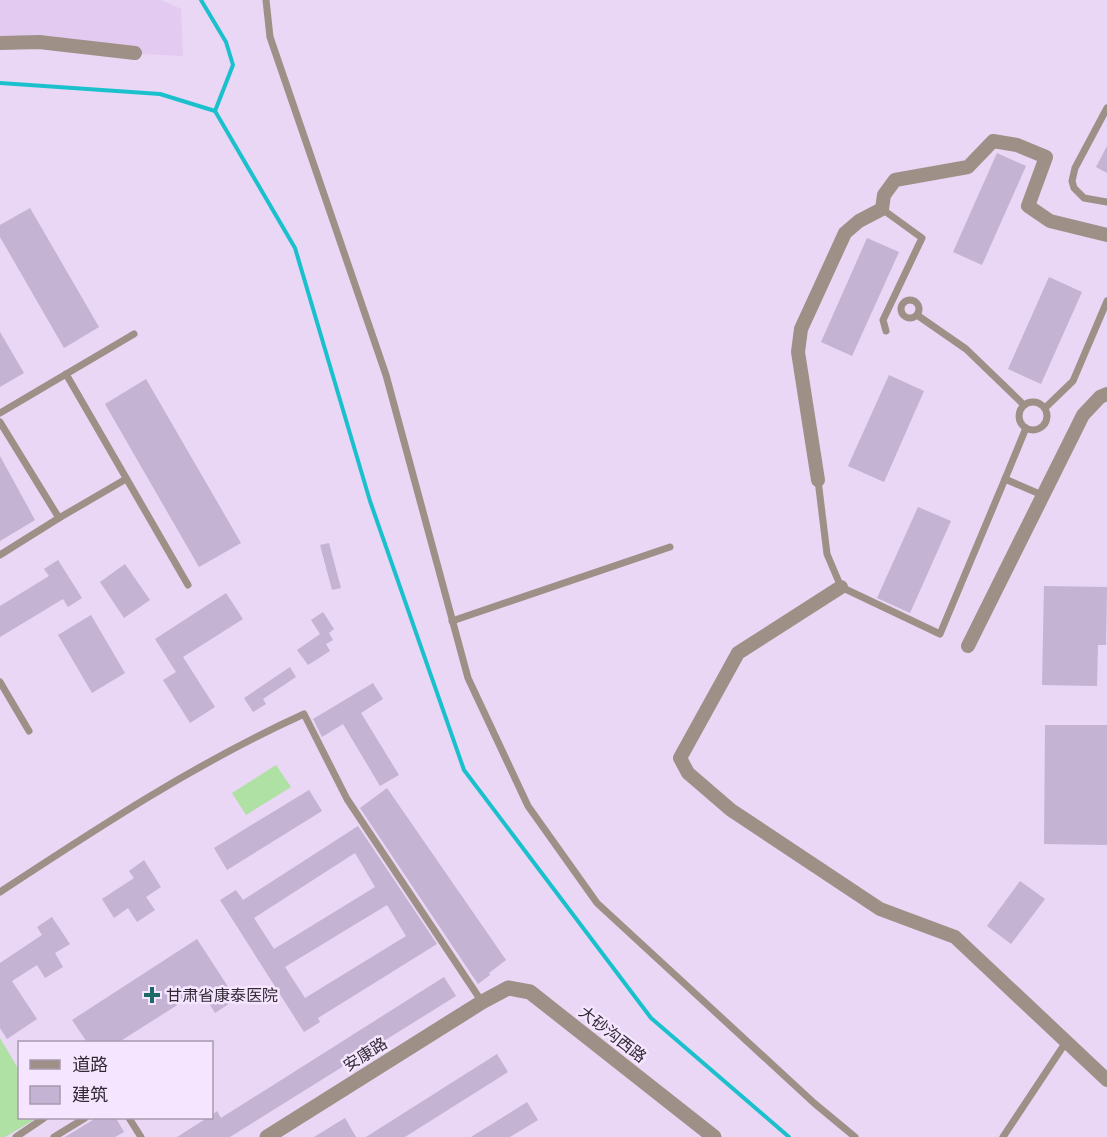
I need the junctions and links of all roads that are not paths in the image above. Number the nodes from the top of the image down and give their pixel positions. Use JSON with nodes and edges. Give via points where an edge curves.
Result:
{"nodes":[{"id":1,"x":266,"y":0,"type":"edge"},
{"id":2,"x":0,"y":43,"type":"edge"},
{"id":3,"x":135,"y":53,"type":"dead end"},
{"id":4,"x":1107,"y":108,"type":"edge"},
{"id":5,"x":1107,"y":202,"type":"edge"},
{"id":6,"x":882,"y":209,"type":"junction"},
{"id":7,"x":1107,"y":235,"type":"edge"},
{"id":8,"x":895,"y":299,"type":"junction"},
{"id":9,"x":1107,"y":301,"type":"edge"},
{"id":10,"x":902,"y":304,"type":"junction"},
{"id":11,"x":917,"y":315,"type":"junction"},
{"id":12,"x":886,"y":331,"type":"dead end"},
{"id":13,"x":134,"y":334,"type":"dead end"},
{"id":14,"x":66,"y":374,"type":"junction"},
{"id":15,"x":1107,"y":394,"type":"edge"},
{"id":16,"x":1024,"y":405,"type":"junction"},
{"id":17,"x":1045,"y":408,"type":"junction"},
{"id":18,"x":0,"y":413,"type":"edge"},
{"id":19,"x":0,"y":422,"type":"edge"},
{"id":20,"x":1026,"y":428,"type":"junction"},
{"id":21,"x":1005,"y":478,"type":"junction"},
{"id":22,"x":126,"y":479,"type":"junction"},
{"id":23,"x":818,"y":480,"type":"joint"},
{"id":24,"x":1042,"y":495,"type":"junction"},
{"id":25,"x":59,"y":518,"type":"junction"},
{"id":26,"x":670,"y":547,"type":"dead end"},
{"id":27,"x":0,"y":555,"type":"edge"},
{"id":28,"x":188,"y":585,"type":"dead end"},
{"id":29,"x":841,"y":587,"type":"junction"},
{"id":30,"x":452,"y":621,"type":"junction"},
{"id":31,"x":968,"y":646,"type":"dead end"},
{"id":32,"x":0,"y":682,"type":"edge"},
{"id":33,"x":29,"y":731,"type":"dead end"},
{"id":34,"x":0,"y":892,"type":"edge"},
{"id":35,"x":482,"y":1002,"type":"junction"},
{"id":36,"x":1066,"y":1042,"type":"junction"},
{"id":37,"x":1107,"y":1080,"type":"edge"},
{"id":38,"x":43,"y":1119,"type":"edge"},
{"id":39,"x":83,"y":1119,"type":"edge"},
{"id":40,"x":130,"y":1119,"type":"edge"},
{"id":41,"x":16,"y":1137,"type":"edge"},
{"id":42,"x":54,"y":1137,"type":"edge"},
{"id":43,"x":141,"y":1137,"type":"edge"},
{"id":44,"x":267,"y":1137,"type":"edge"},
{"id":45,"x":714,"y":1137,"type":"edge"},
{"id":46,"x":855,"y":1137,"type":"edge"},
{"id":47,"x":1003,"y":1137,"type":"edge"}],
"edges":[{"from":1,"to":30,"type":"lane","via":[[270,37],[386,375]]},
{"from":2,"to":3,"type":"street","via":[[39,42]]},
{"from":4,"to":5,"type":"lane","via":[[1072,181],[1084,198]]},
{"from":6,"to":7,"type":"street","via":[[884,195],[895,180],[968,167],[993,141],[1017,145],[1046,158],[1028,206],[1050,221]]},
{"from":6,"to":8,"type":"lane","via":[[922,238]]},
{"from":6,"to":23,"type":"street","via":[[845,233],[801,329],[798,352]]},
{"from":8,"to":10,"type":"lane"},
{"from":8,"to":12,"type":"lane","via":[[883,320]]},
{"from":9,"to":17,"type":"lane","via":[[1073,381]]},
{"from":10,"to":11,"type":"lane","via":[[906,317]]},
{"from":10,"to":11,"type":"lane","via":[[915,302],[919,307]]},
{"from":11,"to":16,"type":"lane","via":[[966,350]]},
{"from":13,"to":14,"type":"lane"},
{"from":14,"to":18,"type":"lane"},
{"from":14,"to":22,"type":"lane"},
{"from":15,"to":24,"type":"street","via":[[1083,415]]},
{"from":16,"to":17,"type":"lane","via":[[1038,402]]},
{"from":16,"to":20,"type":"lane","via":[[1019,417]]},
{"from":17,"to":20,"type":"lane","via":[[1043,426],[1035,430]]},
{"from":19,"to":25,"type":"lane"},
{"from":20,"to":21,"type":"lane"},
{"from":21,"to":24,"type":"lane"},
{"from":21,"to":29,"type":"lane","via":[[940,634]]},
{"from":22,"to":25,"type":"lane"},
{"from":22,"to":28,"type":"lane"},
{"from":23,"to":29,"type":"lane","via":[[827,554]]},
{"from":24,"to":31,"type":"street"},
{"from":25,"to":27,"type":"lane"},
{"from":26,"to":30,"type":"lane"},
{"from":29,"to":36,"type":"street","via":[[738,653],[680,758],[688,773],[731,810],[880,909],[955,937]]},
{"from":30,"to":46,"type":"lane","via":[[468,678],[528,806],[597,903]]},
{"from":32,"to":33,"type":"lane"},
{"from":34,"to":35,"type":"lane","via":[[141,800],[249,739],[304,714],[347,799]]},
{"from":35,"to":44,"type":"street","name":"安康路"},
{"from":35,"to":45,"type":"street","name":"大砂沟西路","via":[[508,988],[530,992]]},
{"from":36,"to":37,"type":"street"},
{"from":36,"to":47,"type":"lane"},
{"from":38,"to":41,"type":"lane"},
{"from":39,"to":42,"type":"lane"},
{"from":40,"to":43,"type":"lane"}]}
